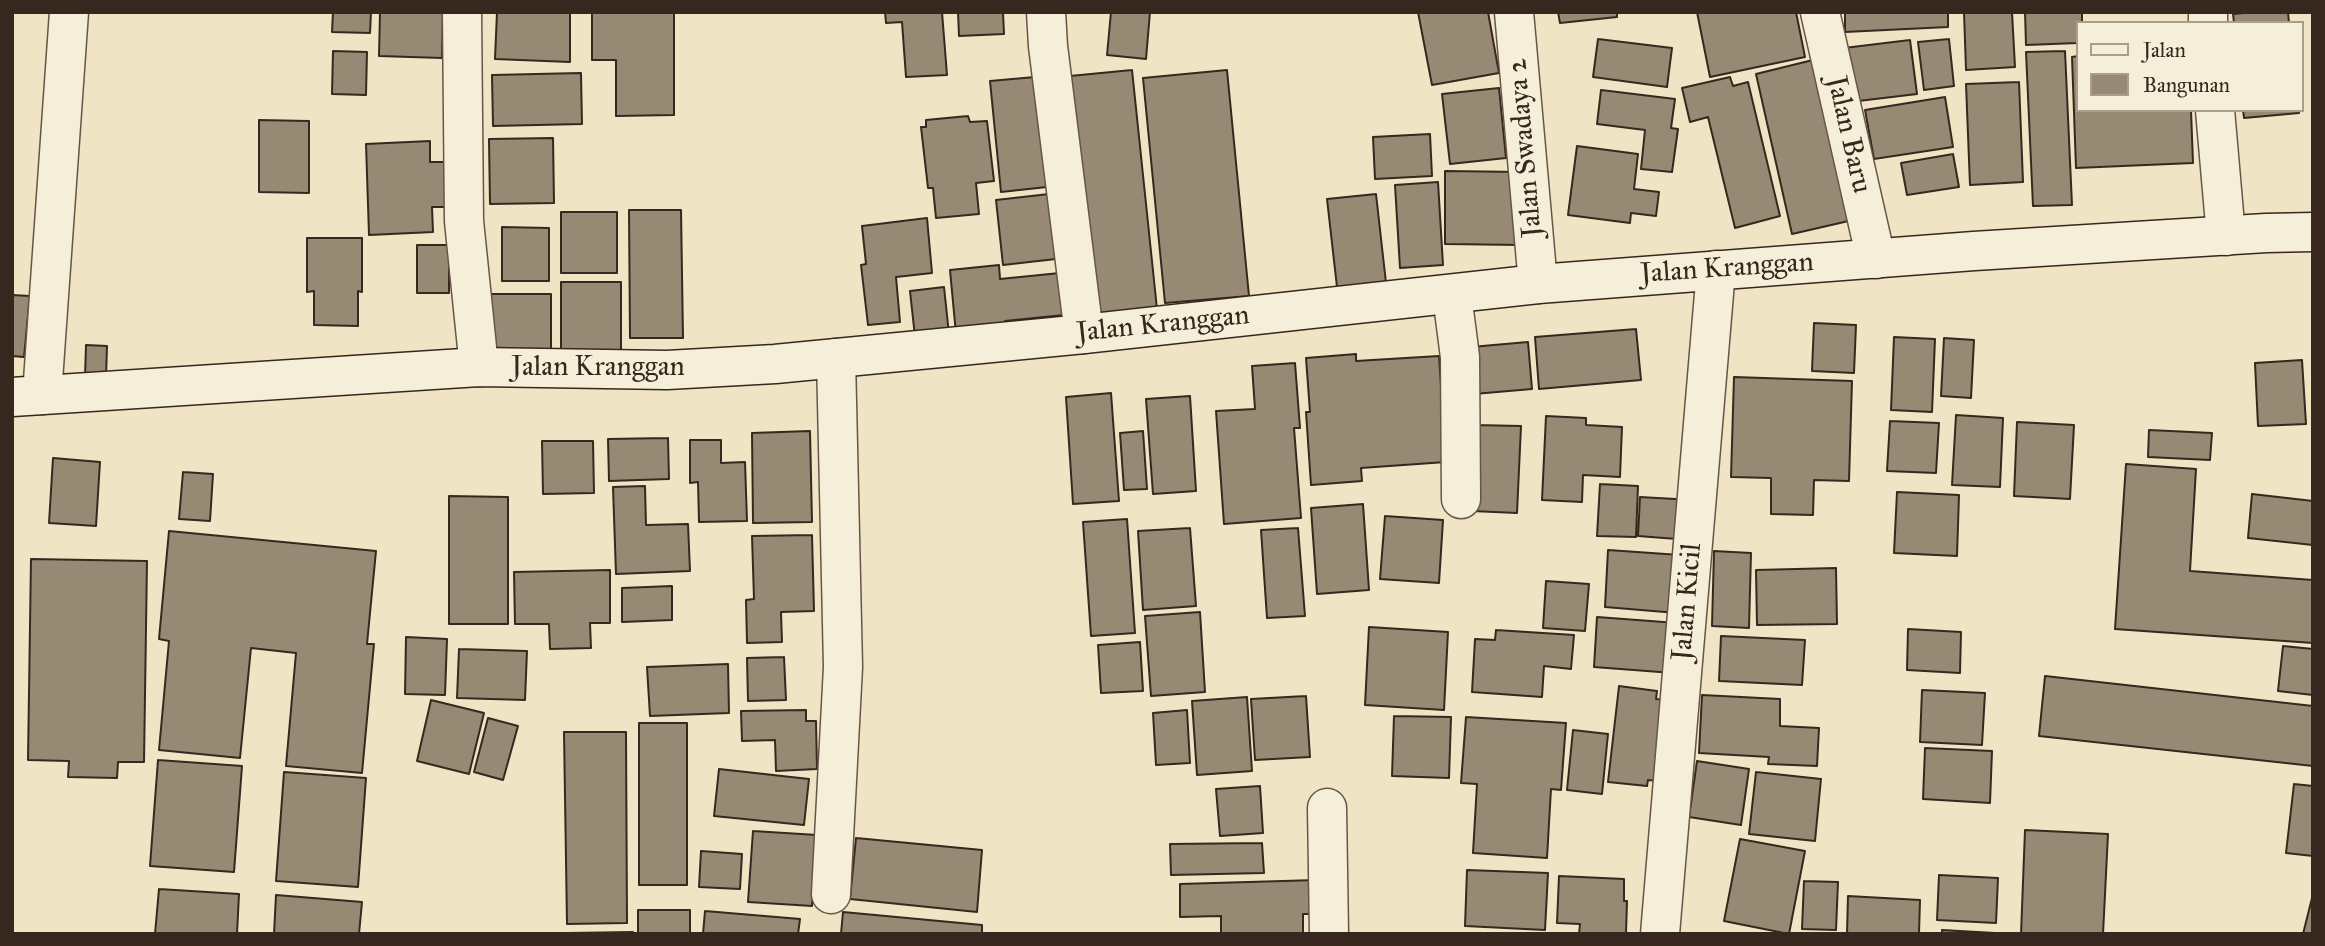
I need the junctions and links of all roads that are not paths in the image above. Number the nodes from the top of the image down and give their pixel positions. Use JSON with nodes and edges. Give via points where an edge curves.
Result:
{"nodes":[{"id":1,"x":69,"y":12,"type":"edge"},
{"id":2,"x":462,"y":12,"type":"edge"},
{"id":3,"x":1046,"y":12,"type":"edge"},
{"id":4,"x":1514,"y":12,"type":"edge"},
{"id":5,"x":1820,"y":12,"type":"edge"},
{"id":6,"x":2216,"y":112,"type":"edge"},
{"id":7,"x":2313,"y":232,"type":"edge"},
{"id":8,"x":2225,"y":236,"type":"junction"},
{"id":9,"x":1876,"y":258,"type":"junction"},
{"id":10,"x":1716,"y":270,"type":"junction"},
{"id":11,"x":1538,"y":284,"type":"junction"},
{"id":12,"x":1452,"y":295,"type":"junction"},
{"id":13,"x":1084,"y":334,"type":"junction"},
{"id":14,"x":836,"y":358,"type":"junction"},
{"id":15,"x":479,"y":367,"type":"junction"},
{"id":16,"x":27,"y":396,"type":"edge"},
{"id":17,"x":1461,"y":499,"type":"dead end"},
{"id":18,"x":1327,"y":808,"type":"dead end"},
{"id":19,"x":831,"y":894,"type":"dead end"},
{"id":20,"x":1329,"y":934,"type":"edge"},
{"id":21,"x":1661,"y":934,"type":"edge"}],
"edges":[{"from":1,"to":16,"type":"street"},
{"from":2,"to":15,"type":"street","via":[[464,220]]},
{"from":3,"to":13,"type":"street"},
{"from":4,"to":11,"type":"street","name":"Jalan Swadaya 2"},
{"from":5,"to":9,"type":"street","name":"Jalan Baru"},
{"from":6,"to":8,"type":"street"},
{"from":7,"to":8,"type":"street","name":"Jalan Kranggan"},
{"from":8,"to":9,"type":"street","name":"Jalan Kranggan"},
{"from":9,"to":10,"type":"street","name":"Jalan Kranggan"},
{"from":10,"to":11,"type":"street","name":"Jalan Kranggan"},
{"from":10,"to":21,"type":"street","name":"Jalan Kicil"},
{"from":11,"to":12,"type":"street","name":"Jalan Kranggan"},
{"from":12,"to":13,"type":"street","name":"Jalan Kranggan"},
{"from":12,"to":17,"type":"street","via":[[1460,357]]},
{"from":13,"to":14,"type":"street","name":"Jalan Kranggan"},
{"from":14,"to":15,"type":"street","name":"Jalan Kranggan","via":[[667,370]]},
{"from":14,"to":19,"type":"street","via":[[843,667]]},
{"from":15,"to":16,"type":"street","name":"Jalan Kranggan"},
{"from":18,"to":20,"type":"street"}]}
